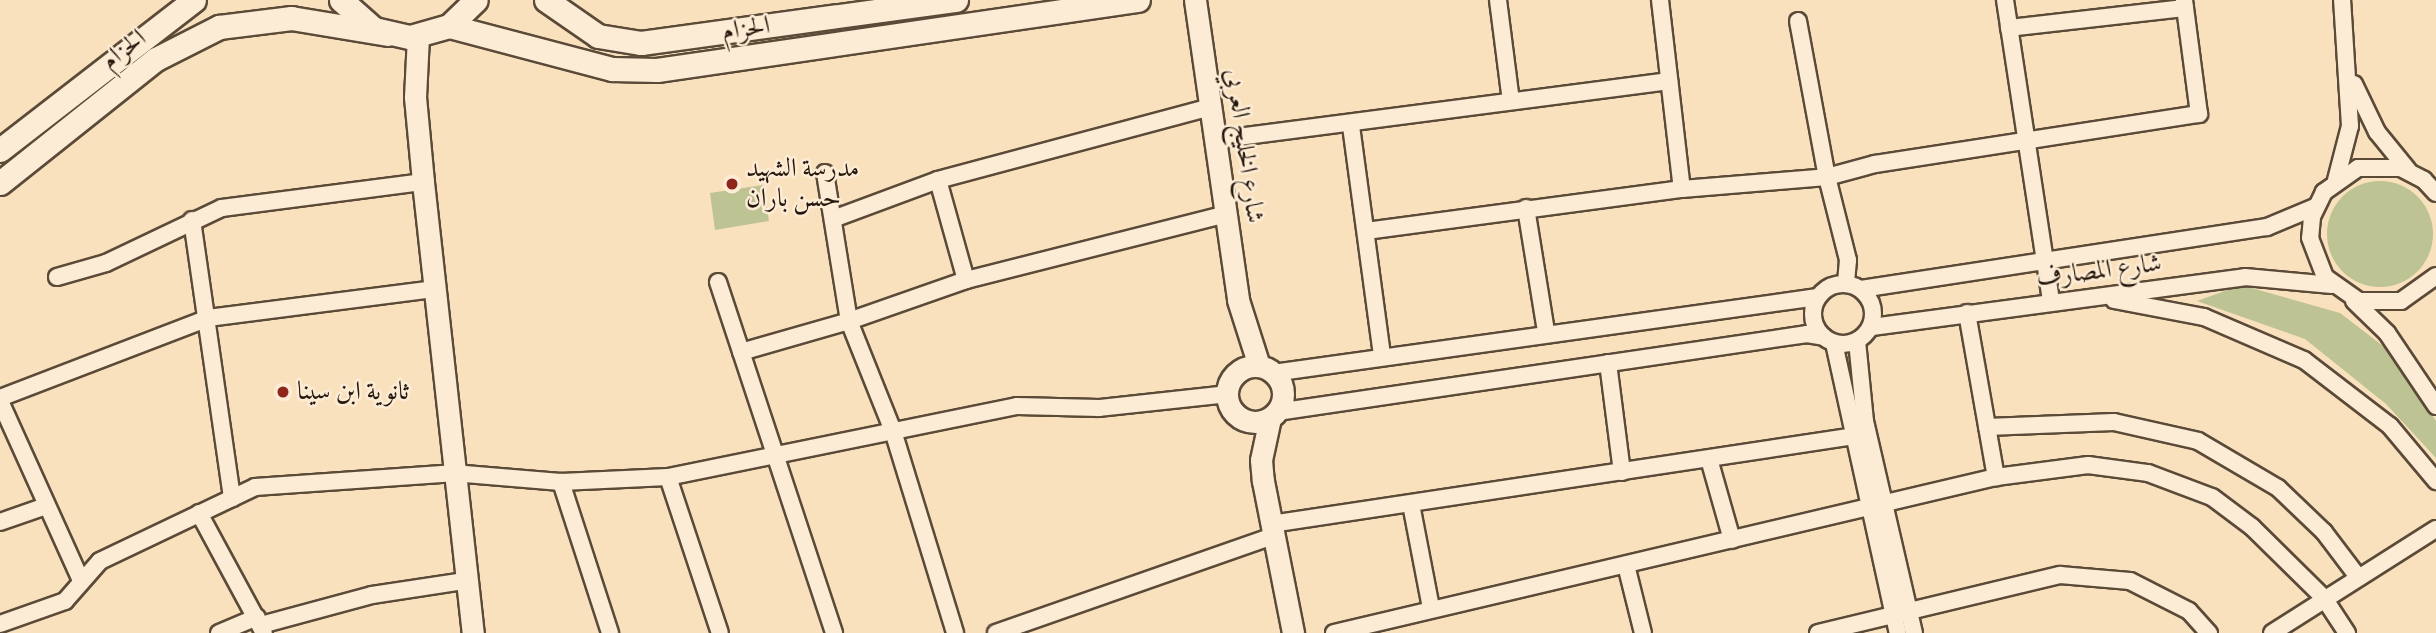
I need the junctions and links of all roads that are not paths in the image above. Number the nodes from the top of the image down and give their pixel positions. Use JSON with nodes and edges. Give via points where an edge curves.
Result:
{"nodes":[{"id":1,"x":194,"y":0,"type":"edge"},
{"id":2,"x":341,"y":0,"type":"edge"},
{"id":3,"x":477,"y":0,"type":"edge"},
{"id":4,"x":547,"y":0,"type":"edge"},
{"id":5,"x":956,"y":0,"type":"edge"},
{"id":6,"x":1138,"y":0,"type":"edge"},
{"id":7,"x":1195,"y":0,"type":"edge"},
{"id":8,"x":1498,"y":0,"type":"edge"},
{"id":9,"x":1660,"y":0,"type":"edge"},
{"id":10,"x":2005,"y":0,"type":"edge"},
{"id":11,"x":2342,"y":0,"type":"edge"},
{"id":12,"x":2184,"y":4,"type":"edge"},
{"id":13,"x":871,"y":6,"type":"edge"},
{"id":14,"x":1798,"y":21,"type":"dead end"},
{"id":15,"x":449,"y":26,"type":"junction"},
{"id":16,"x":2009,"y":28,"type":"junction"},
{"id":17,"x":388,"y":34,"type":"junction"},
{"id":18,"x":418,"y":36,"type":"junction"},
{"id":19,"x":2350,"y":68,"type":"junction"},
{"id":20,"x":1669,"y":81,"type":"junction"},
{"id":21,"x":1511,"y":101,"type":"junction"},
{"id":22,"x":1211,"y":107,"type":"junction"},
{"id":23,"x":1351,"y":126,"type":"junction"},
{"id":24,"x":2025,"y":140,"type":"junction"},
{"id":25,"x":1215,"y":141,"type":"junction"},
{"id":26,"x":0,"y":150,"type":"edge"},
{"id":27,"x":2408,"y":170,"type":"junction"},
{"id":28,"x":825,"y":173,"type":"dead end"},
{"id":29,"x":1827,"y":177,"type":"junction"},
{"id":30,"x":937,"y":180,"type":"junction"},
{"id":31,"x":2336,"y":180,"type":"junction"},
{"id":32,"x":423,"y":182,"type":"junction"},
{"id":33,"x":2430,"y":182,"type":"edge"},
{"id":34,"x":0,"y":183,"type":"edge"},
{"id":35,"x":1682,"y":189,"type":"junction"},
{"id":36,"x":2436,"y":193,"type":"edge"},
{"id":37,"x":2315,"y":207,"type":"junction"},
{"id":38,"x":1526,"y":208,"type":"junction"},
{"id":39,"x":1226,"y":214,"type":"junction"},
{"id":40,"x":833,"y":219,"type":"junction"},
{"id":41,"x":192,"y":220,"type":"junction"},
{"id":42,"x":1366,"y":231,"type":"junction"},
{"id":43,"x":2043,"y":261,"type":"junction"},
{"id":44,"x":57,"y":277,"type":"dead end"},
{"id":45,"x":2436,"y":277,"type":"edge"},
{"id":46,"x":966,"y":280,"type":"junction"},
{"id":47,"x":718,"y":282,"type":"dead end"},
{"id":48,"x":2332,"y":285,"type":"junction"},
{"id":49,"x":1854,"y":286,"type":"junction"},
{"id":50,"x":435,"y":289,"type":"junction"},
{"id":51,"x":1818,"y":297,"type":"junction"},
{"id":52,"x":2097,"y":297,"type":"junction"},
{"id":53,"x":2349,"y":297,"type":"junction"},
{"id":54,"x":1238,"y":300,"type":"junction"},
{"id":55,"x":2051,"y":302,"type":"junction"},
{"id":56,"x":1967,"y":313,"type":"junction"},
{"id":57,"x":208,"y":318,"type":"junction"},
{"id":58,"x":849,"y":321,"type":"junction"},
{"id":59,"x":1872,"y":327,"type":"junction"},
{"id":60,"x":1546,"y":332,"type":"junction"},
{"id":61,"x":1829,"y":340,"type":"junction"},
{"id":62,"x":1857,"y":341,"type":"junction"},
{"id":63,"x":741,"y":352,"type":"junction"},
{"id":64,"x":1381,"y":355,"type":"junction"},
{"id":65,"x":1608,"y":363,"type":"junction"},
{"id":66,"x":1266,"y":369,"type":"junction"},
{"id":67,"x":1230,"y":385,"type":"junction"},
{"id":68,"x":0,"y":399,"type":"edge"},
{"id":69,"x":2436,"y":405,"type":"edge"},
{"id":70,"x":1273,"y":415,"type":"junction"},
{"id":71,"x":1240,"y":418,"type":"junction"},
{"id":72,"x":1987,"y":427,"type":"junction"},
{"id":73,"x":893,"y":431,"type":"junction"},
{"id":74,"x":1855,"y":436,"type":"junction"},
{"id":75,"x":775,"y":454,"type":"junction"},
{"id":76,"x":1709,"y":459,"type":"junction"},
{"id":77,"x":1622,"y":472,"type":"junction"},
{"id":78,"x":453,"y":473,"type":"junction"},
{"id":79,"x":668,"y":477,"type":"junction"},
{"id":80,"x":1996,"y":477,"type":"junction"},
{"id":81,"x":1263,"y":481,"type":"junction"},
{"id":82,"x":2436,"y":481,"type":"edge"},
{"id":83,"x":561,"y":482,"type":"junction"},
{"id":84,"x":232,"y":498,"type":"junction"},
{"id":85,"x":1411,"y":504,"type":"junction"},
{"id":86,"x":46,"y":506,"type":"junction"},
{"id":87,"x":1875,"y":506,"type":"junction"},
{"id":88,"x":199,"y":513,"type":"junction"},
{"id":89,"x":0,"y":523,"type":"edge"},
{"id":90,"x":2436,"y":529,"type":"edge"},
{"id":91,"x":1272,"y":530,"type":"junction"},
{"id":92,"x":1732,"y":540,"type":"junction"},
{"id":93,"x":1626,"y":565,"type":"junction"},
{"id":94,"x":2358,"y":577,"type":"junction"},
{"id":95,"x":81,"y":580,"type":"junction"},
{"id":96,"x":465,"y":581,"type":"junction"},
{"id":97,"x":2324,"y":598,"type":"junction"},
{"id":98,"x":1431,"y":608,"type":"junction"},
{"id":99,"x":1902,"y":613,"type":"junction"},
{"id":100,"x":0,"y":624,"type":"edge"},
{"id":101,"x":261,"y":625,"type":"edge"},
{"id":102,"x":219,"y":633,"type":"edge"},
{"id":103,"x":473,"y":633,"type":"edge"},
{"id":104,"x":610,"y":633,"type":"edge"},
{"id":105,"x":720,"y":633,"type":"edge"},
{"id":106,"x":834,"y":633,"type":"edge"},
{"id":107,"x":955,"y":633,"type":"edge"},
{"id":108,"x":996,"y":633,"type":"edge"},
{"id":109,"x":1293,"y":633,"type":"edge"},
{"id":110,"x":1334,"y":633,"type":"edge"},
{"id":111,"x":1643,"y":633,"type":"edge"},
{"id":112,"x":1818,"y":633,"type":"edge"},
{"id":113,"x":1898,"y":633,"type":"edge"},
{"id":114,"x":1914,"y":633,"type":"edge"},
{"id":115,"x":2209,"y":633,"type":"edge"},
{"id":116,"x":2272,"y":633,"type":"edge"},
{"id":117,"x":2347,"y":633,"type":"edge"}],
"edges":[{"from":1,"to":26,"type":"main road"},
{"from":2,"to":17,"type":"main road","via":[[359,19]]},
{"from":3,"to":15,"type":"main road"},
{"from":4,"to":13,"type":"main road","via":[[598,36],[640,43]]},
{"from":5,"to":13,"type":"main road"},
{"from":6,"to":15,"type":"main road","name":"الحزام","via":[[657,70],[612,69]]},
{"from":7,"to":22,"type":"street","name":"شارع الخليج العربي"},
{"from":8,"to":21,"type":"street"},
{"from":9,"to":20,"type":"street"},
{"from":10,"to":16,"type":"street"},
{"from":11,"to":19,"type":"street"},
{"from":12,"to":16,"type":"street"},
{"from":12,"to":24,"type":"street","via":[[2199,114]]},
{"from":14,"to":29,"type":"street"},
{"from":15,"to":18,"type":"main road"},
{"from":16,"to":24,"type":"street"},
{"from":17,"to":18,"type":"main road","name":"الحزام"},
{"from":17,"to":34,"type":"main road","name":"الحزام","via":[[291,18],[250,19],[219,27],[156,59]]},
{"from":18,"to":32,"type":"street","via":[[415,97]]},
{"from":19,"to":27,"type":"street","via":[[2377,132]]},
{"from":19,"to":31,"type":"street","via":[[2349,138]]},
{"from":20,"to":21,"type":"street"},
{"from":20,"to":35,"type":"street"},
{"from":21,"to":23,"type":"street"},
{"from":22,"to":25,"type":"street","name":"شارع الخليج العربي"},
{"from":22,"to":30,"type":"street"},
{"from":23,"to":25,"type":"street"},
{"from":23,"to":42,"type":"street"},
{"from":24,"to":29,"type":"street","via":[[1875,164]]},
{"from":24,"to":43,"type":"street"},
{"from":25,"to":39,"type":"street","name":"شارع الخليج العربي"},
{"from":27,"to":31,"type":"street","via":[[2366,166]]},
{"from":27,"to":33,"type":"street"},
{"from":28,"to":40,"type":"street"},
{"from":29,"to":35,"type":"street"},
{"from":29,"to":49,"type":"street"},
{"from":30,"to":40,"type":"street"},
{"from":30,"to":46,"type":"street"},
{"from":31,"to":37,"type":"street"},
{"from":32,"to":41,"type":"street","via":[[248,202]]},
{"from":32,"to":50,"type":"street"},
{"from":33,"to":36,"type":"street"},
{"from":35,"to":38,"type":"street"},
{"from":37,"to":43,"type":"street","via":[[2267,227]]},
{"from":37,"to":48,"type":"street","via":[[2311,249]]},
{"from":38,"to":42,"type":"street"},
{"from":38,"to":60,"type":"street"},
{"from":39,"to":46,"type":"street"},
{"from":39,"to":54,"type":"street","name":"شارع الخليج العربي"},
{"from":40,"to":58,"type":"street"},
{"from":41,"to":44,"type":"street","via":[[106,263]]},
{"from":41,"to":57,"type":"street"},
{"from":42,"to":64,"type":"street"},
{"from":43,"to":49,"type":"street"},
{"from":43,"to":55,"type":"street"},
{"from":45,"to":53,"type":"street","via":[[2402,301],[2380,304]]},
{"from":46,"to":58,"type":"street"},
{"from":47,"to":63,"type":"street"},
{"from":48,"to":52,"type":"street","name":"شارع المصارف","via":[[2245,277]]},
{"from":48,"to":53,"type":"street"},
{"from":49,"to":51,"type":"street","via":[[1830,286]]},
{"from":49,"to":59,"type":"street","via":[[1873,309]]},
{"from":50,"to":57,"type":"street"},
{"from":50,"to":78,"type":"street"},
{"from":51,"to":60,"type":"street"},
{"from":51,"to":61,"type":"street","via":[[1814,323]]},
{"from":52,"to":55,"type":"street","name":"شارع المصارف"},
{"from":52,"to":82,"type":"street","via":[[2204,317],[2304,360],[2390,426]]},
{"from":53,"to":69,"type":"street","via":[[2387,333]]},
{"from":54,"to":66,"type":"street","name":"شارع الخليج العربي"},
{"from":54,"to":67,"type":"street","name":"شارع الخليج العربي"},
{"from":55,"to":56,"type":"street","name":"شارع المصارف"},
{"from":56,"to":59,"type":"street","name":"شارع المصارف"},
{"from":56,"to":72,"type":"street"},
{"from":57,"to":68,"type":"street"},
{"from":57,"to":84,"type":"street"},
{"from":58,"to":63,"type":"street"},
{"from":58,"to":73,"type":"street"},
{"from":59,"to":62,"type":"street"},
{"from":60,"to":64,"type":"street"},
{"from":61,"to":62,"type":"street"},
{"from":61,"to":65,"type":"street","via":[[1807,334]]},
{"from":61,"to":74,"type":"street"},
{"from":62,"to":87,"type":"street"},
{"from":63,"to":75,"type":"street"},
{"from":64,"to":66,"type":"street"},
{"from":65,"to":70,"type":"street"},
{"from":65,"to":77,"type":"street"},
{"from":66,"to":67,"type":"street"},
{"from":66,"to":70,"type":"street","name":"شارع الخليج العربي","via":[[1283,392]]},
{"from":67,"to":71,"type":"street","name":"شارع الخليج العربي"},
{"from":67,"to":73,"type":"street","via":[[1099,408],[1017,406]]},
{"from":68,"to":86,"type":"street"},
{"from":70,"to":71,"type":"street","via":[[1250,422]]},
{"from":70,"to":81,"type":"street","name":"شارع الخليج العربي","via":[[1261,460]]},
{"from":71,"to":81,"type":"street","name":"شارع الخليج العربي"},
{"from":72,"to":80,"type":"street"},
{"from":72,"to":94,"type":"street","via":[[2114,422],[2198,441],[2278,488],[2324,532]]},
{"from":73,"to":75,"type":"street"},
{"from":73,"to":107,"type":"street"},
{"from":74,"to":76,"type":"street"},
{"from":74,"to":87,"type":"street"},
{"from":75,"to":79,"type":"street"},
{"from":75,"to":106,"type":"street"},
{"from":76,"to":77,"type":"street"},
{"from":76,"to":92,"type":"street"},
{"from":77,"to":85,"type":"street"},
{"from":78,"to":83,"type":"street"},
{"from":78,"to":84,"type":"street","via":[[255,487]]},
{"from":78,"to":96,"type":"street"},
{"from":79,"to":83,"type":"street"},
{"from":79,"to":105,"type":"street"},
{"from":80,"to":87,"type":"street"},
{"from":80,"to":97,"type":"street","via":[[2088,466],[2161,477],[2212,497]]},
{"from":81,"to":91,"type":"street","name":"شارع الخليج العربي"},
{"from":83,"to":104,"type":"street"},
{"from":84,"to":88,"type":"street"},
{"from":85,"to":91,"type":"street"},
{"from":85,"to":98,"type":"street"},
{"from":86,"to":89,"type":"street"},
{"from":86,"to":95,"type":"street"},
{"from":87,"to":92,"type":"street"},
{"from":87,"to":99,"type":"street"},
{"from":88,"to":95,"type":"street","via":[[100,561]]},
{"from":88,"to":101,"type":"street"},
{"from":90,"to":94,"type":"street"},
{"from":91,"to":108,"type":"street"},
{"from":91,"to":109,"type":"street","name":"شارع الخليج العربي"},
{"from":92,"to":93,"type":"street"},
{"from":93,"to":98,"type":"street"},
{"from":93,"to":111,"type":"street"},
{"from":94,"to":97,"type":"street"},
{"from":95,"to":100,"type":"street","via":[[65,601]]},
{"from":96,"to":101,"type":"street","via":[[372,596]]},
{"from":96,"to":103,"type":"street"},
{"from":97,"to":116,"type":"street"},
{"from":97,"to":117,"type":"street"},
{"from":98,"to":110,"type":"street"},
{"from":99,"to":112,"type":"street"},
{"from":99,"to":113,"type":"street"},
{"from":99,"to":114,"type":"street"},
{"from":99,"to":115,"type":"street","via":[[2060,575],[2130,581],[2189,611]]},
{"from":101,"to":102,"type":"street"}]}
